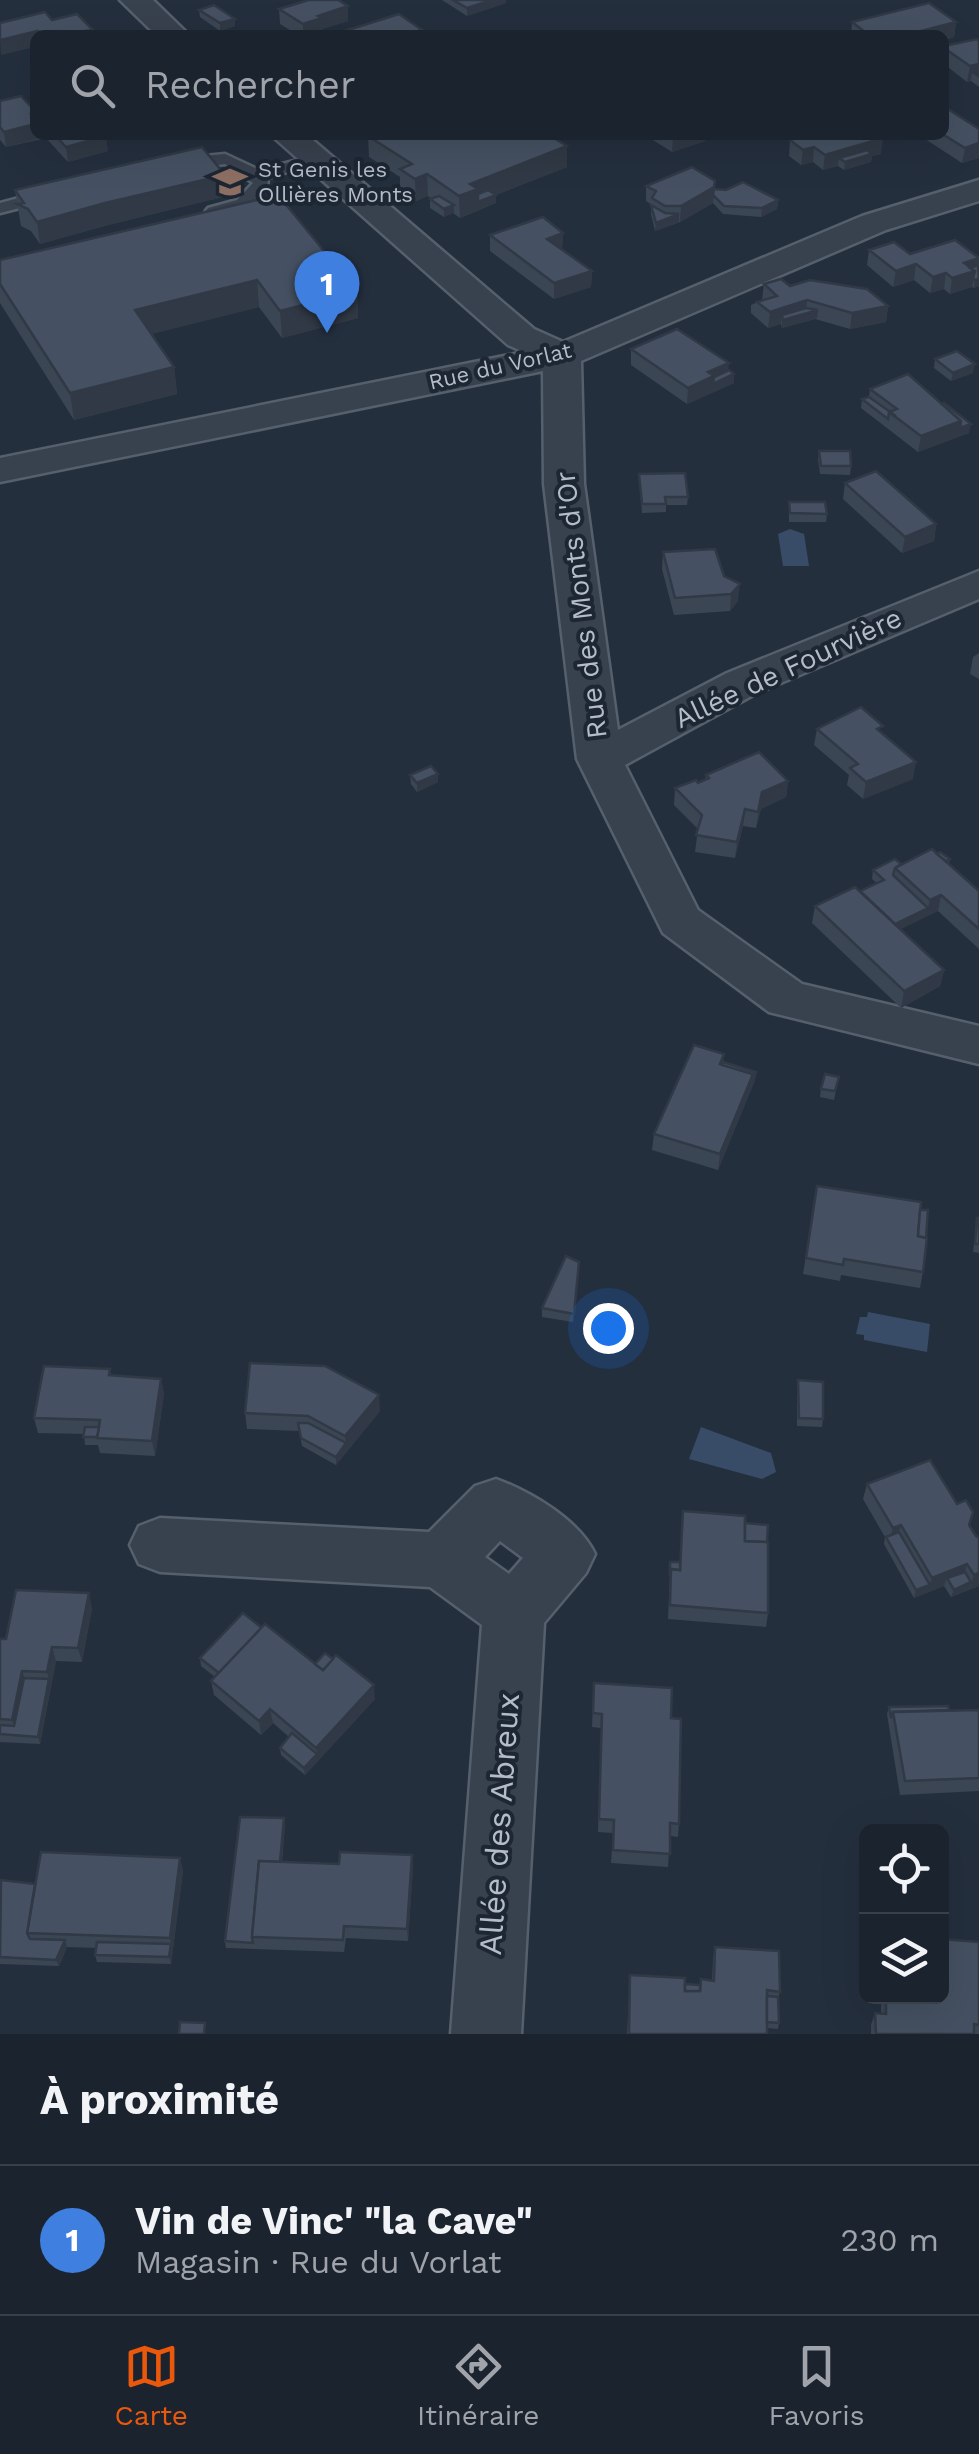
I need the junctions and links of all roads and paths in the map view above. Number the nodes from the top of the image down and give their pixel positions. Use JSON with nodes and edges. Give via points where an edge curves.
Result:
{"nodes":[{"id":1,"x":135,"y":0,"type":"edge"},
{"id":2,"x":168,"y":30,"type":"edge"},
{"id":3,"x":302,"y":148,"type":"edge"},
{"id":4,"x":166,"y":168,"type":"edge"},
{"id":5,"x":256,"y":176,"type":"junction"},
{"id":6,"x":71,"y":190,"type":"edge"},
{"id":7,"x":979,"y":190,"type":"edge"},
{"id":8,"x":0,"y":208,"type":"edge"},
{"id":9,"x":194,"y":217,"type":"edge"},
{"id":10,"x":562,"y":356,"type":"junction"},
{"id":11,"x":0,"y":470,"type":"edge"},
{"id":12,"x":979,"y":584,"type":"edge"},
{"id":13,"x":600,"y":759,"type":"junction"},
{"id":14,"x":979,"y":1045,"type":"edge"},
{"id":15,"x":160,"y":1545,"type":"dead end"},
{"id":16,"x":486,"y":2034,"type":"edge"}],
"edges":[{"from":1,"to":2,"type":"street"},
{"from":3,"to":5,"type":"lane"},
{"from":3,"to":10,"type":"street","via":[[521,337]]},
{"from":4,"to":5,"type":"lane","via":[[227,158],[243,162]]},
{"from":5,"to":9,"type":"lane","via":[[262,182],[240,206]]},
{"from":6,"to":8,"type":"lane"},
{"from":7,"to":10,"type":"street","name":"Rue du Vorlat","via":[[874,224]]},
{"from":10,"to":11,"type":"street","name":"Rue du Vorlat"},
{"from":10,"to":13,"type":"street","name":"Rue des Monts d'Or","via":[[564,484]]},
{"from":12,"to":13,"type":"street","name":"Allée de Fourvière","via":[[742,683]]},
{"from":13,"to":14,"type":"street","name":"Rue des Monts d'Or","via":[[680,921],[787,1000]]},
{"from":15,"to":16,"type":"street","name":"Allée des Abreux","via":[[442,1560],[514,1614]]}]}
